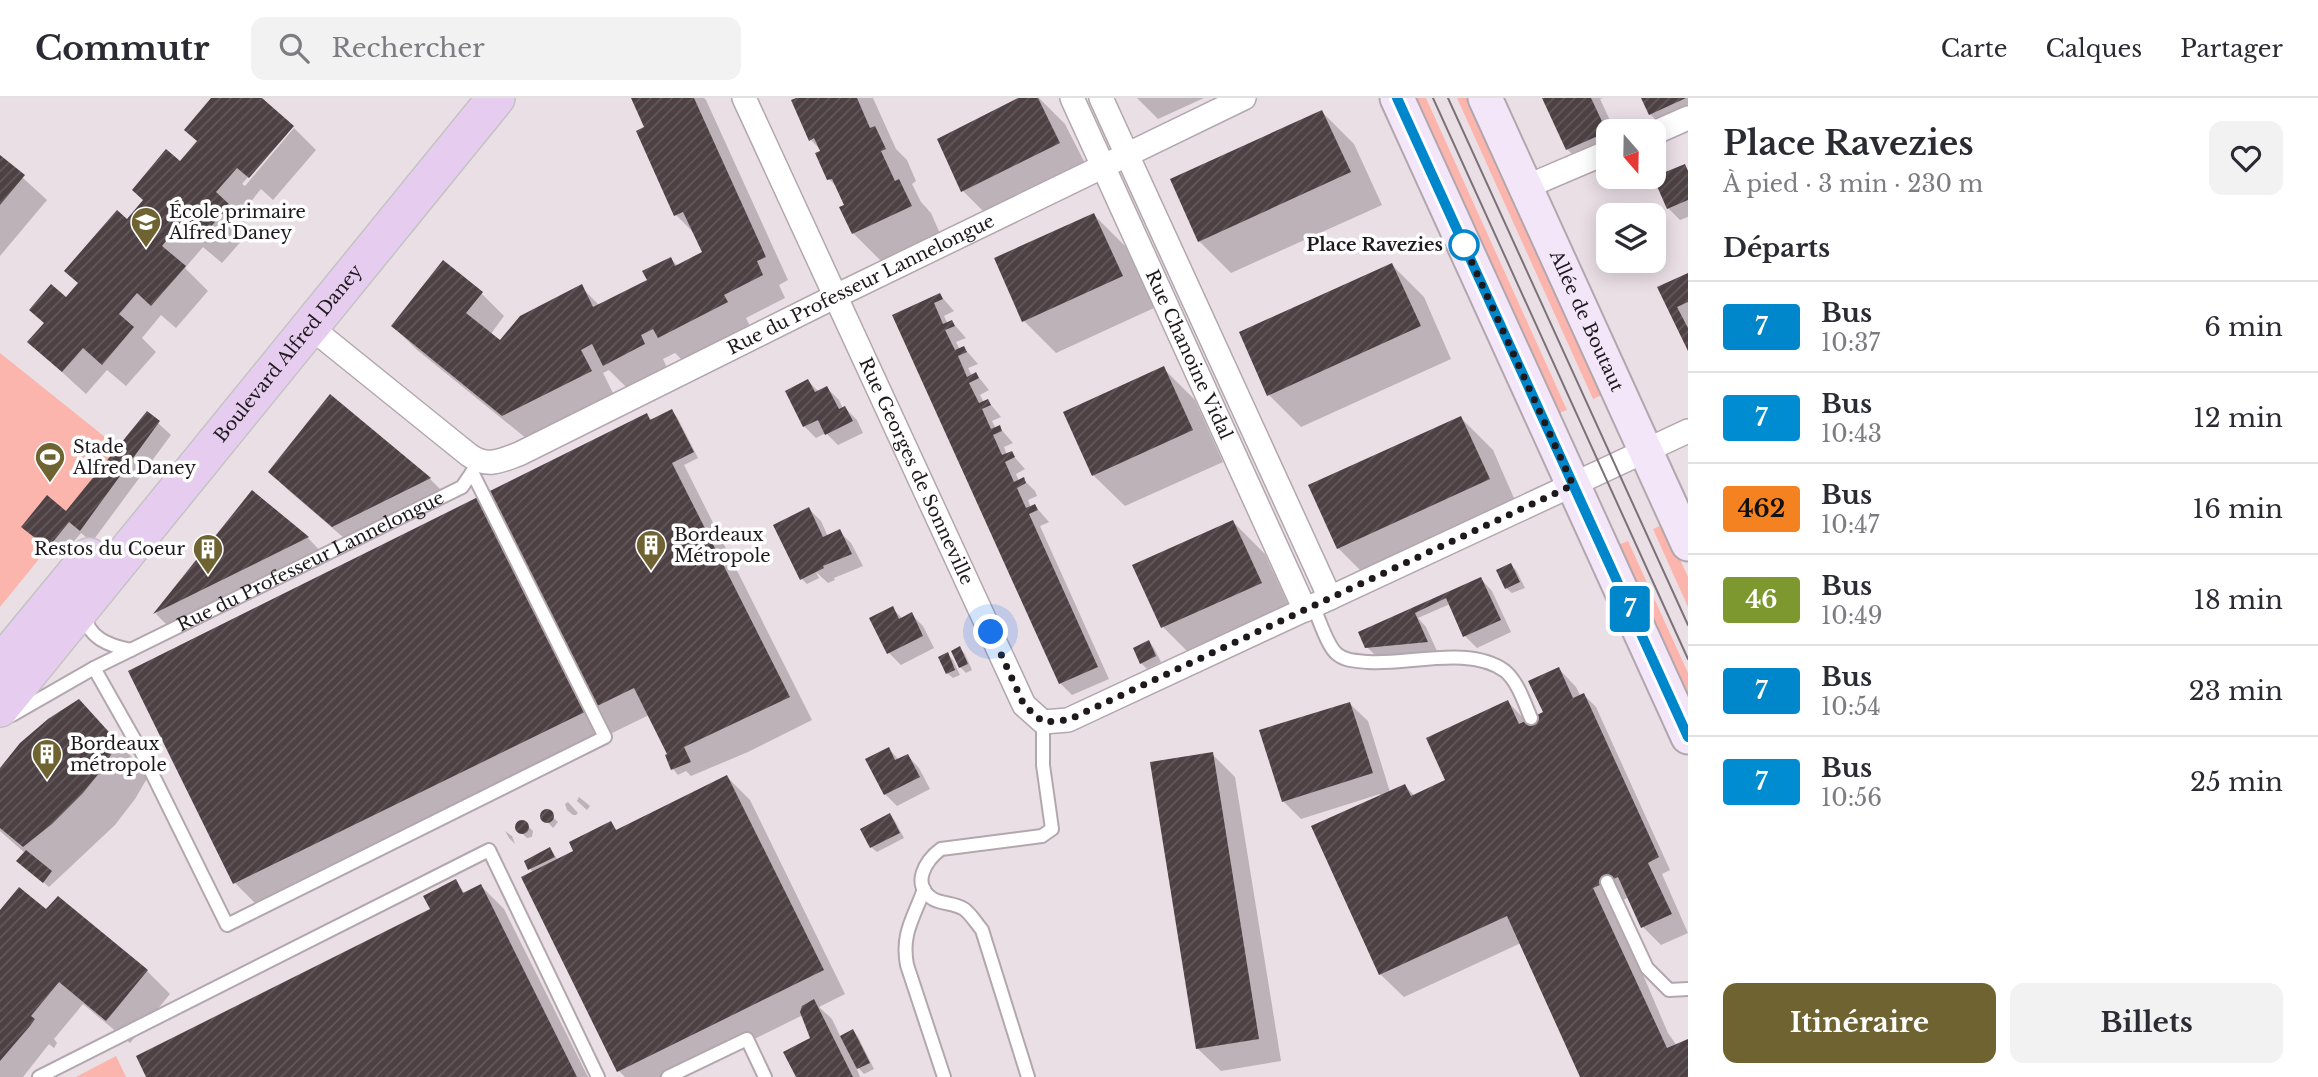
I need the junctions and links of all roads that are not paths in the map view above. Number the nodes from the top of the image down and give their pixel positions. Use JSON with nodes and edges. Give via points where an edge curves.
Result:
{"nodes":[{"id":1,"x":464,"y":98,"type":"edge"},
{"id":2,"x":496,"y":98,"type":"edge"},
{"id":3,"x":744,"y":98,"type":"edge"},
{"id":4,"x":1072,"y":98,"type":"edge"},
{"id":5,"x":1101,"y":98,"type":"edge"},
{"id":6,"x":1244,"y":98,"type":"edge"},
{"id":7,"x":1397,"y":98,"type":"edge"},
{"id":8,"x":1485,"y":98,"type":"edge"},
{"id":9,"x":1688,"y":118,"type":"edge"},
{"id":10,"x":1666,"y":127,"type":"edge"},
{"id":11,"x":1127,"y":155,"type":"junction"},
{"id":12,"x":1596,"y":157,"type":"edge"},
{"id":13,"x":1104,"y":166,"type":"junction"},
{"id":14,"x":1526,"y":187,"type":"junction"},
{"id":15,"x":836,"y":296,"type":"junction"},
{"id":16,"x":309,"y":326,"type":"junction"},
{"id":17,"x":1688,"y":431,"type":"edge"},
{"id":18,"x":1646,"y":452,"type":"junction"},
{"id":19,"x":475,"y":467,"type":"junction"},
{"id":20,"x":1573,"y":485,"type":"junction"},
{"id":21,"x":1688,"y":544,"type":"edge"},
{"id":22,"x":86,"y":601,"type":"junction"},
{"id":23,"x":1316,"y":605,"type":"junction"},
{"id":24,"x":131,"y":650,"type":"junction"},
{"id":25,"x":0,"y":666,"type":"edge"},
{"id":26,"x":94,"y":668,"type":"junction"},
{"id":27,"x":0,"y":708,"type":"edge"},
{"id":28,"x":1531,"y":718,"type":"dead end"},
{"id":29,"x":1043,"y":722,"type":"junction"},
{"id":30,"x":0,"y":723,"type":"edge"},
{"id":31,"x":1688,"y":737,"type":"edge"},
{"id":32,"x":1607,"y":882,"type":"dead end"},
{"id":33,"x":924,"y":889,"type":"junction"},
{"id":34,"x":1688,"y":989,"type":"edge"},
{"id":35,"x":39,"y":1077,"type":"edge"},
{"id":36,"x":598,"y":1077,"type":"edge"},
{"id":37,"x":668,"y":1077,"type":"edge"},
{"id":38,"x":765,"y":1077,"type":"edge"},
{"id":39,"x":944,"y":1077,"type":"edge"},
{"id":40,"x":1028,"y":1077,"type":"edge"}],
"edges":[{"from":1,"to":25,"type":"main road","name":"Boulevard Alfred Daney"},
{"from":2,"to":16,"type":"main road","name":"Boulevard Alfred Daney"},
{"from":3,"to":15,"type":"street","name":"Rue Georges de Sonneville"},
{"from":4,"to":13,"type":"street","name":"Rue Chanoine Vidal"},
{"from":5,"to":11,"type":"street","name":"Rue Chanoine Vidal"},
{"from":6,"to":11,"type":"street","name":"Rue du Professeur Lannelongue"},
{"from":7,"to":20,"type":"main road"},
{"from":8,"to":14,"type":"main road","name":"Allée de Boutaut"},
{"from":9,"to":10,"type":"street"},
{"from":11,"to":13,"type":"street","name":"Rue du Professeur Lannelongue"},
{"from":11,"to":23,"type":"street","name":"Rue Chanoine Vidal"},
{"from":12,"to":14,"type":"street"},
{"from":13,"to":15,"type":"street","name":"Rue du Professeur Lannelongue"},
{"from":13,"to":23,"type":"street","name":"Rue Chanoine Vidal"},
{"from":14,"to":18,"type":"main road","name":"Allée de Boutaut"},
{"from":15,"to":19,"type":"street","name":"Rue du Professeur Lannelongue","via":[[519,454]]},
{"from":15,"to":29,"type":"street","name":"Rue Georges de Sonneville","via":[[1024,705]]},
{"from":16,"to":19,"type":"street"},
{"from":16,"to":22,"type":"main road","name":"Boulevard Alfred Daney"},
{"from":17,"to":18,"type":"street"},
{"from":18,"to":20,"type":"street"},
{"from":18,"to":21,"type":"main road","name":"Allée de Boutaut"},
{"from":19,"to":24,"type":"lane","name":"Rue du Professeur Lannelongue","via":[[462,487]]},
{"from":19,"to":26,"type":"lane","via":[[605,737],[226,925],[141,751]]},
{"from":20,"to":23,"type":"street"},
{"from":20,"to":31,"type":"main road"},
{"from":22,"to":24,"type":"lane","via":[[89,628],[109,646]]},
{"from":22,"to":27,"type":"main road","name":"Boulevard Alfred Daney"},
{"from":23,"to":28,"type":"lane","via":[[1334,653],[1343,658],[1391,663],[1483,660],[1505,671],[1516,684]]},
{"from":23,"to":29,"type":"street","via":[[1068,720]]},
{"from":24,"to":26,"type":"lane","name":"Rue du Professeur Lannelongue"},
{"from":26,"to":30,"type":"lane","name":"Rue du Professeur Lannelongue"},
{"from":29,"to":33,"type":"lane","via":[[1043,765],[1052,829],[1042,836],[941,849],[923,867]]},
{"from":32,"to":34,"type":"lane","via":[[1647,968],[1669,990]]},
{"from":33,"to":39,"type":"lane","via":[[904,948]]},
{"from":33,"to":40,"type":"lane","via":[[933,899],[967,911],[982,930]]},
{"from":35,"to":36,"type":"lane","via":[[489,850]]},
{"from":37,"to":38,"type":"lane","via":[[747,1039]]}]}
